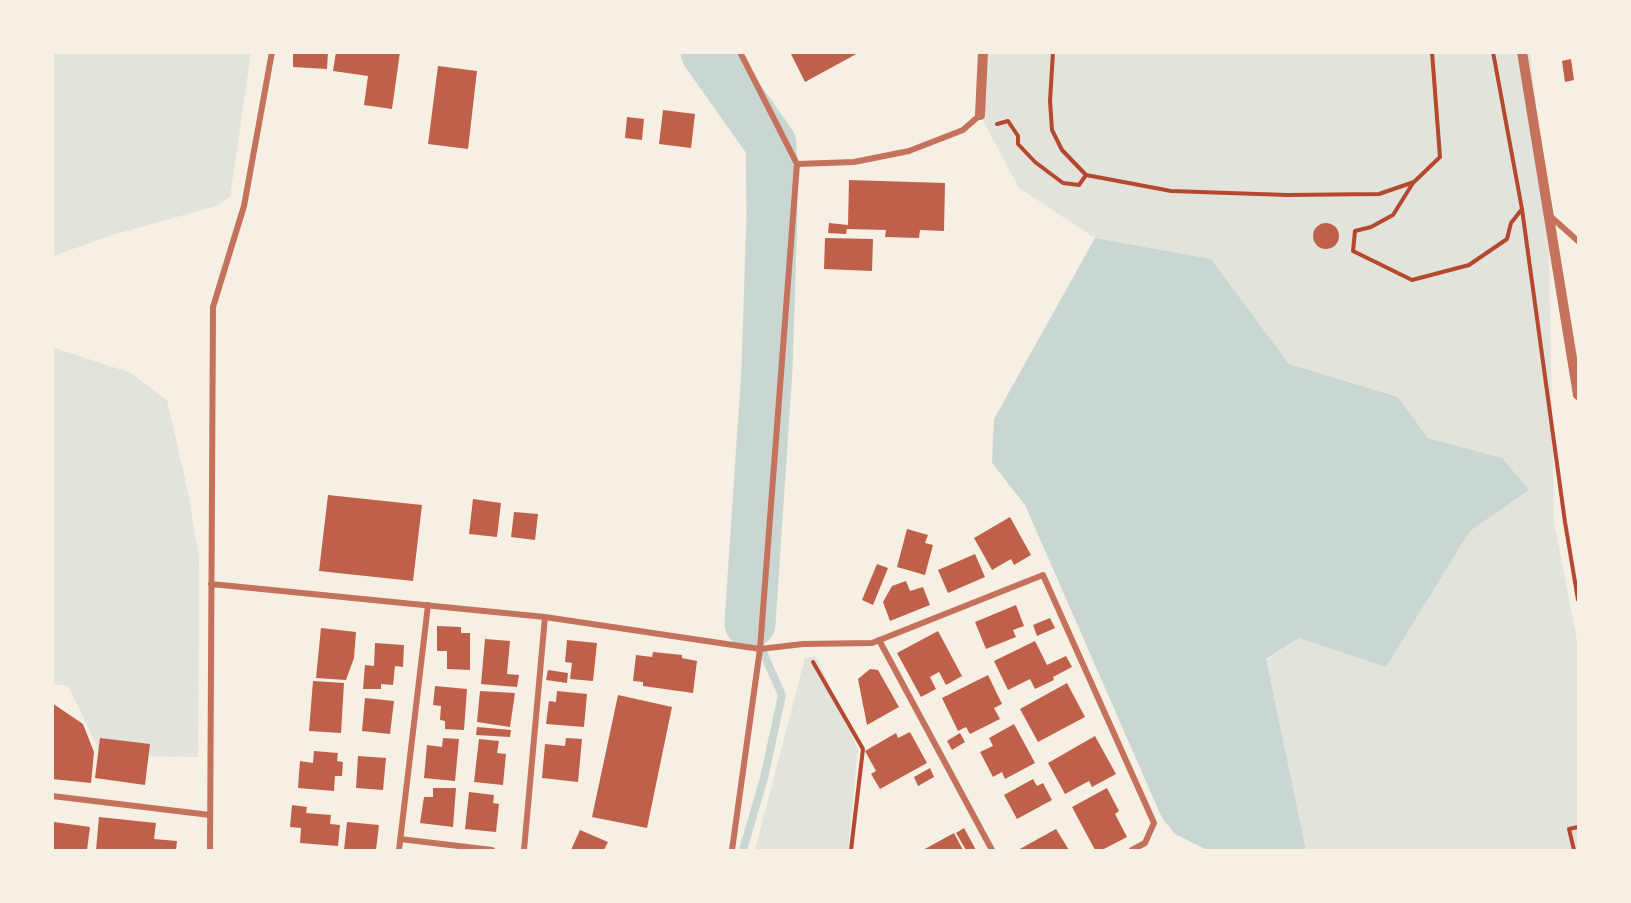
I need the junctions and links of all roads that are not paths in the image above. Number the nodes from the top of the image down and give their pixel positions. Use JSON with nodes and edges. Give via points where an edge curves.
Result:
{"nodes":[{"id":1,"x":272,"y":52,"type":"edge"},
{"id":2,"x":740,"y":52,"type":"edge"},
{"id":3,"x":983,"y":52,"type":"edge"},
{"id":4,"x":1522,"y":52,"type":"edge"},
{"id":5,"x":980,"y":115,"type":"joint"},
{"id":6,"x":797,"y":164,"type":"junction"},
{"id":7,"x":1548,"y":213,"type":"junction"},
{"id":8,"x":1578,"y":241,"type":"edge"},
{"id":9,"x":1578,"y":395,"type":"edge"},
{"id":10,"x":211,"y":584,"type":"junction"},
{"id":11,"x":428,"y":605,"type":"junction"},
{"id":12,"x":545,"y":617,"type":"junction"},
{"id":13,"x":879,"y":640,"type":"junction"},
{"id":14,"x":760,"y":649,"type":"junction"},
{"id":15,"x":52,"y":796,"type":"edge"},
{"id":16,"x":210,"y":815,"type":"junction"},
{"id":17,"x":400,"y":839,"type":"junction"},
{"id":18,"x":210,"y":850,"type":"edge"},
{"id":19,"x":399,"y":850,"type":"edge"},
{"id":20,"x":492,"y":850,"type":"edge"},
{"id":21,"x":524,"y":850,"type":"edge"},
{"id":22,"x":732,"y":850,"type":"edge"},
{"id":23,"x":992,"y":850,"type":"edge"},
{"id":24,"x":1132,"y":850,"type":"edge"}],
"edges":[{"from":1,"to":10,"type":"street","via":[[244,206],[213,307]]},
{"from":2,"to":6,"type":"street"},
{"from":3,"to":5,"type":"street"},
{"from":4,"to":7,"type":"street"},
{"from":5,"to":6,"type":"street","via":[[963,130],[909,151],[854,162]]},
{"from":6,"to":14,"type":"street"},
{"from":7,"to":8,"type":"street"},
{"from":7,"to":9,"type":"street"},
{"from":10,"to":11,"type":"street"},
{"from":10,"to":16,"type":"street"},
{"from":11,"to":12,"type":"street"},
{"from":11,"to":17,"type":"street"},
{"from":12,"to":14,"type":"street"},
{"from":12,"to":21,"type":"street"},
{"from":13,"to":14,"type":"street"},
{"from":13,"to":23,"type":"street"},
{"from":13,"to":24,"type":"street","via":[[1043,575],[1154,823],[1144,843]]},
{"from":14,"to":22,"type":"street"},
{"from":15,"to":16,"type":"street"},
{"from":16,"to":18,"type":"street"},
{"from":17,"to":19,"type":"street"},
{"from":17,"to":20,"type":"street"}]}
